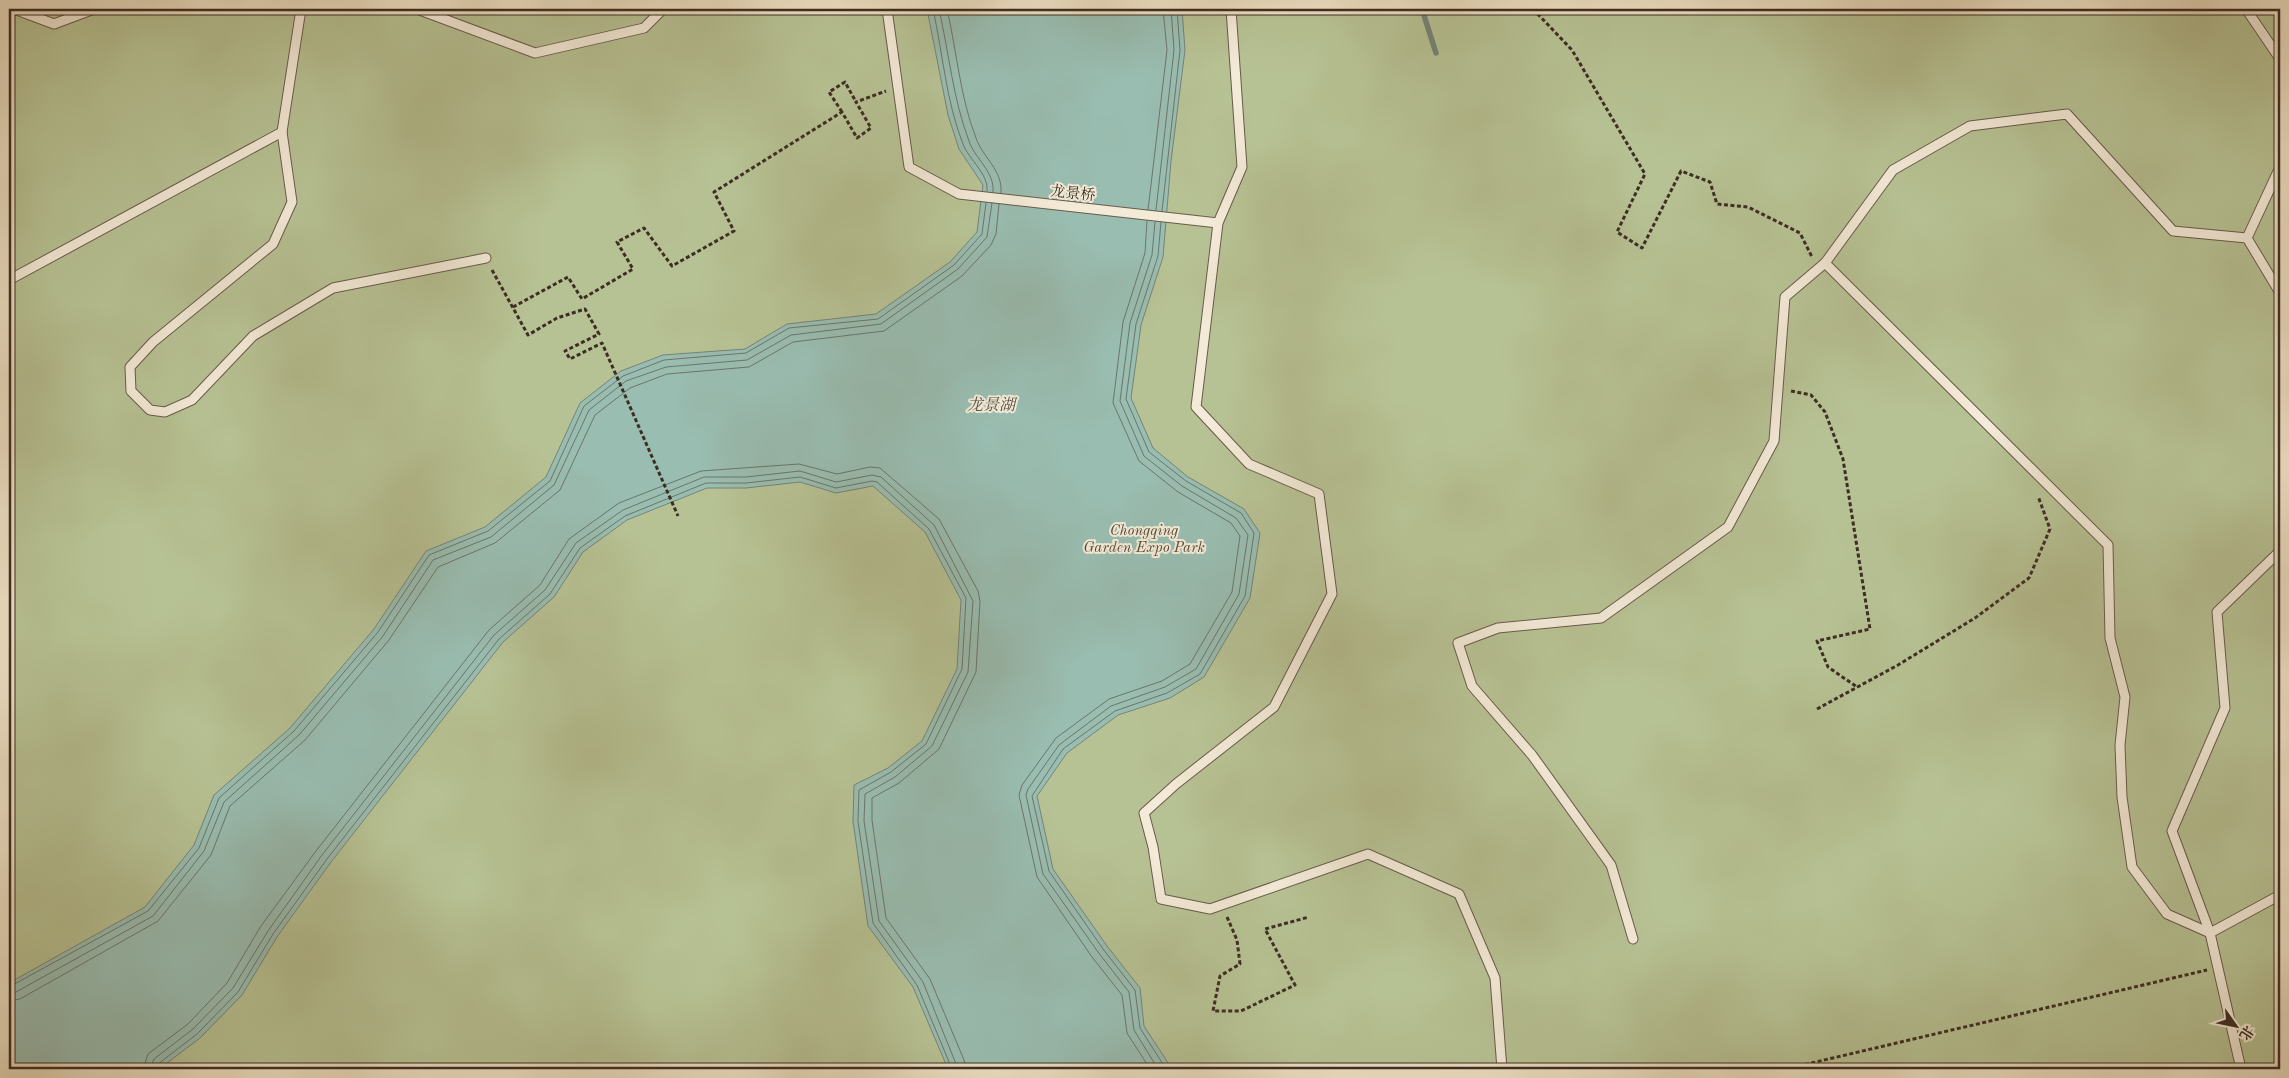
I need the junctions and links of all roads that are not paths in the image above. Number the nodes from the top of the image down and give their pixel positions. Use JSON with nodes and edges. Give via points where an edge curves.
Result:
{"nodes":[{"id":1,"x":14,"y":9,"type":"edge"},
{"id":2,"x":94,"y":9,"type":"edge"},
{"id":3,"x":301,"y":9,"type":"edge"},
{"id":4,"x":417,"y":9,"type":"edge"},
{"id":5,"x":663,"y":9,"type":"edge"},
{"id":6,"x":887,"y":9,"type":"edge"},
{"id":7,"x":1231,"y":9,"type":"edge"},
{"id":8,"x":2246,"y":9,"type":"edge"},
{"id":9,"x":2280,"y":59,"type":"edge"},
{"id":10,"x":282,"y":132,"type":"junction"},
{"id":11,"x":2280,"y":167,"type":"edge"},
{"id":12,"x":1218,"y":224,"type":"junction"},
{"id":13,"x":2247,"y":238,"type":"junction"},
{"id":14,"x":486,"y":258,"type":"road end"},
{"id":15,"x":1822,"y":266,"type":"junction"},
{"id":16,"x":9,"y":280,"type":"edge"},
{"id":17,"x":2280,"y":293,"type":"edge"},
{"id":18,"x":2280,"y":551,"type":"edge"},
{"id":19,"x":2280,"y":895,"type":"edge"},
{"id":20,"x":2210,"y":933,"type":"junction"},
{"id":21,"x":1633,"y":938,"type":"dead end"},
{"id":22,"x":1502,"y":1069,"type":"edge"},
{"id":23,"x":2241,"y":1069,"type":"edge"}],
"edges":[{"from":1,"to":2,"type":"lane","via":[[54,24]]},
{"from":3,"to":10,"type":"lane"},
{"from":4,"to":5,"type":"lane","via":[[535,53],[644,28]]},
{"from":6,"to":12,"type":"lane","name":"龙景桥","via":[[909,168],[959,194]]},
{"from":7,"to":12,"type":"lane","via":[[1242,167]]},
{"from":8,"to":9,"type":"lane"},
{"from":10,"to":14,"type":"lane","via":[[292,202],[274,244],[154,342],[130,367],[131,391],[150,410],[165,412],[192,400],[253,336],[333,288]]},
{"from":10,"to":16,"type":"lane"},
{"from":11,"to":13,"type":"lane"},
{"from":12,"to":22,"type":"lane","via":[[1196,407],[1248,464],[1319,494],[1332,594],[1274,707],[1144,812],[1161,899],[1210,909],[1368,854],[1459,894],[1495,978]]},
{"from":13,"to":15,"type":"lane","via":[[2173,231],[2067,114],[1970,126],[1893,170]]},
{"from":13,"to":17,"type":"lane"},
{"from":15,"to":20,"type":"lane","via":[[2108,545],[2110,638],[2125,697],[2120,745],[2122,797],[2132,867],[2167,914]]},
{"from":15,"to":21,"type":"lane","via":[[1785,297],[1774,441],[1728,527],[1601,618],[1498,628],[1458,643],[1472,686],[1532,755],[1611,865]]},
{"from":18,"to":20,"type":"lane","via":[[2218,612],[2225,708],[2172,831]]},
{"from":19,"to":20,"type":"lane"},
{"from":20,"to":23,"type":"lane"}]}
